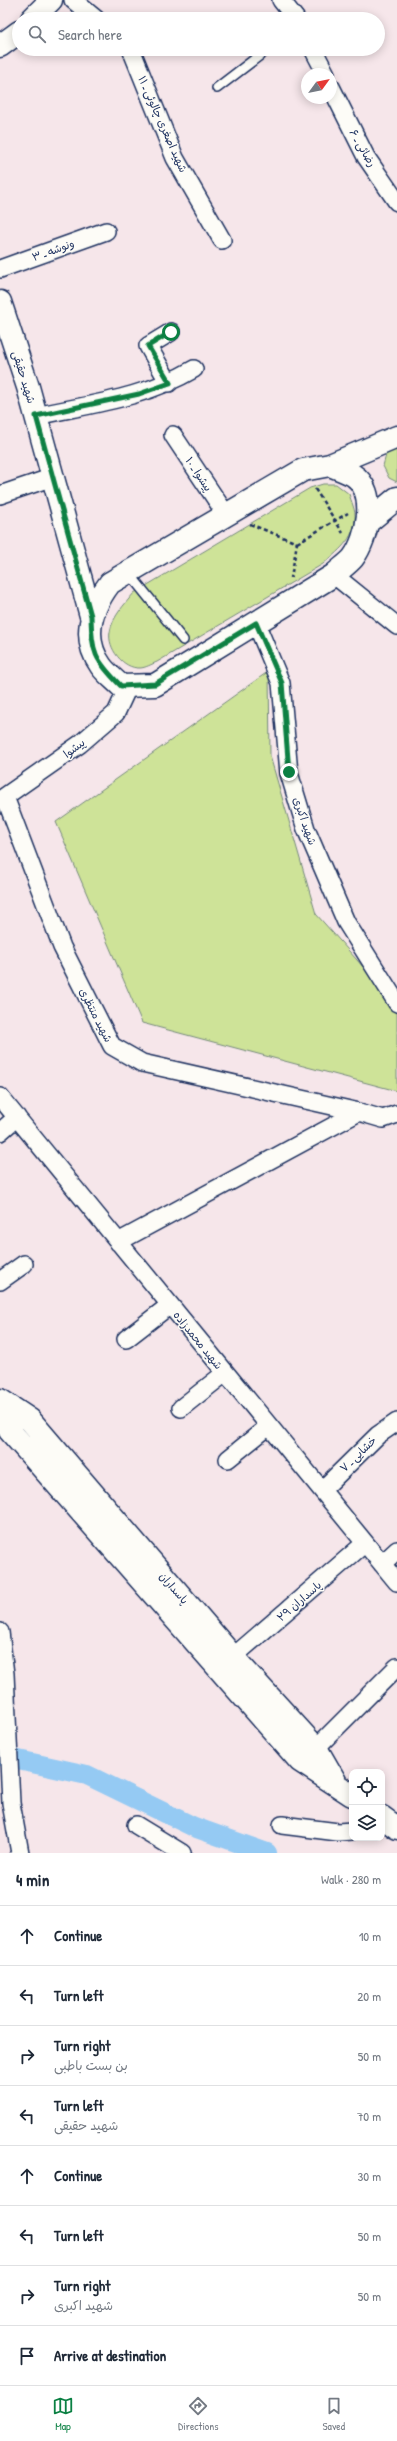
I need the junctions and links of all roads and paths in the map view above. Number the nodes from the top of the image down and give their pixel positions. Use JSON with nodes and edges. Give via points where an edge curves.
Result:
{"nodes":[{"id":1,"x":51,"y":0,"type":"edge"},
{"id":2,"x":73,"y":0,"type":"edge"},
{"id":3,"x":281,"y":0,"type":"edge"},
{"id":4,"x":39,"y":12,"type":"edge"},
{"id":5,"x":88,"y":12,"type":"edge"},
{"id":6,"x":290,"y":12,"type":"edge"},
{"id":7,"x":12,"y":37,"type":"edge"},
{"id":8,"x":0,"y":46,"type":"edge"},
{"id":9,"x":133,"y":56,"type":"edge"},
{"id":10,"x":259,"y":56,"type":"edge"},
{"id":11,"x":316,"y":56,"type":"edge"},
{"id":12,"x":323,"y":68,"type":"edge"},
{"id":13,"x":217,"y":88,"type":"dead end"},
{"id":14,"x":337,"y":100,"type":"edge"},
{"id":15,"x":397,"y":202,"type":"edge"},
{"id":16,"x":106,"y":231,"type":"dead end"},
{"id":17,"x":222,"y":240,"type":"dead end"},
{"id":18,"x":0,"y":269,"type":"edge"},
{"id":19,"x":0,"y":302,"type":"edge"},
{"id":20,"x":4,"y":327,"type":"edge"},
{"id":21,"x":171,"y":332,"type":"dead end"},
{"id":22,"x":194,"y":369,"type":"dead end"},
{"id":23,"x":170,"y":383,"type":"junction"},
{"id":24,"x":36,"y":416,"type":"junction"},
{"id":25,"x":173,"y":435,"type":"dead end"},
{"id":26,"x":397,"y":437,"type":"edge"},
{"id":27,"x":330,"y":465,"type":"junction"},
{"id":28,"x":303,"y":470,"type":"junction"},
{"id":29,"x":53,"y":477,"type":"junction"},
{"id":30,"x":0,"y":496,"type":"edge"},
{"id":31,"x":368,"y":500,"type":"junction"},
{"id":32,"x":396,"y":502,"type":"edge"},
{"id":33,"x":225,"y":514,"type":"junction"},
{"id":34,"x":336,"y":521,"type":"junction"},
{"id":35,"x":368,"y":522,"type":"junction"},
{"id":36,"x":297,"y":543,"type":"junction"},
{"id":37,"x":355,"y":553,"type":"junction"},
{"id":38,"x":128,"y":572,"type":"junction"},
{"id":39,"x":334,"y":574,"type":"junction"},
{"id":40,"x":287,"y":604,"type":"junction"},
{"id":41,"x":91,"y":616,"type":"junction"},
{"id":42,"x":256,"y":623,"type":"junction"},
{"id":43,"x":397,"y":626,"type":"edge"},
{"id":44,"x":183,"y":640,"type":"dead end"},
{"id":45,"x":128,"y":685,"type":"junction"},
{"id":46,"x":2,"y":799,"type":"edge"},
{"id":47,"x":397,"y":1003,"type":"edge"},
{"id":48,"x":0,"y":1097,"type":"edge"},
{"id":49,"x":359,"y":1112,"type":"junction"},
{"id":50,"x":397,"y":1114,"type":"edge"},
{"id":51,"x":17,"y":1117,"type":"junction"},
{"id":52,"x":0,"y":1132,"type":"edge"},
{"id":53,"x":118,"y":1242,"type":"junction"},
{"id":54,"x":24,"y":1264,"type":"dead end"},
{"id":55,"x":0,"y":1281,"type":"edge"},
{"id":56,"x":170,"y":1305,"type":"junction"},
{"id":57,"x":126,"y":1340,"type":"dead end"},
{"id":58,"x":225,"y":1373,"type":"junction"},
{"id":59,"x":0,"y":1400,"type":"edge"},
{"id":60,"x":181,"y":1408,"type":"dead end"},
{"id":61,"x":0,"y":1411,"type":"edge"},
{"id":62,"x":397,"y":1422,"type":"edge"},
{"id":63,"x":269,"y":1426,"type":"junction"},
{"id":64,"x":228,"y":1459,"type":"dead end"},
{"id":65,"x":322,"y":1490,"type":"junction"},
{"id":66,"x":364,"y":1544,"type":"junction"},
{"id":67,"x":397,"y":1550,"type":"edge"},
{"id":68,"x":382,"y":1564,"type":"junction"},
{"id":69,"x":397,"y":1582,"type":"edge"},
{"id":70,"x":0,"y":1632,"type":"edge"},
{"id":71,"x":233,"y":1657,"type":"junction"},
{"id":72,"x":397,"y":1667,"type":"edge"},
{"id":73,"x":316,"y":1748,"type":"junction"},
{"id":74,"x":6,"y":1789,"type":"edge"},
{"id":75,"x":345,"y":1790,"type":"edge"},
{"id":76,"x":282,"y":1824,"type":"dead end"},
{"id":77,"x":136,"y":1825,"type":"dead end"},
{"id":78,"x":349,"y":1831,"type":"edge"},
{"id":79,"x":20,"y":1853,"type":"edge"},
{"id":80,"x":182,"y":1853,"type":"edge"}],
"edges":[{"from":1,"to":4,"type":"street"},
{"from":2,"to":5,"type":"street"},
{"from":3,"to":6,"type":"street"},
{"from":7,"to":8,"type":"street"},
{"from":9,"to":17,"type":"street","name":"شهید اصغری چالوئی ـ ۱۱","via":[[175,158]]},
{"from":10,"to":13,"type":"lane"},
{"from":11,"to":12,"type":"street"},
{"from":14,"to":15,"type":"street","name":"رضائی ـ ۶","via":[[366,157]]},
{"from":16,"to":18,"type":"street","name":"ونوشه ـ ۳"},
{"from":19,"to":20,"type":"street","name":"شهید حقیقی"},
{"from":20,"to":24,"type":"street","name":"شهید حقیقی"},
{"from":21,"to":23,"type":"street","via":[[148,346]]},
{"from":22,"to":23,"type":"street"},
{"from":23,"to":24,"type":"street","via":[[139,394]]},
{"from":24,"to":29,"type":"street","name":"شهید حقیقی"},
{"from":25,"to":33,"type":"street","name":"پیشوا ـ ۱۰"},
{"from":26,"to":27,"type":"street"},
{"from":27,"to":28,"type":"street"},
{"from":27,"to":31,"type":"street","via":[[353,475],[362,485]]},
{"from":28,"to":33,"type":"street"},
{"from":28,"to":34,"type":"path"},
{"from":29,"to":30,"type":"street"},
{"from":29,"to":41,"type":"street","name":"شهید حقیقی"},
{"from":31,"to":34,"type":"path"},
{"from":31,"to":35,"type":"street"},
{"from":32,"to":35,"type":"street"},
{"from":33,"to":36,"type":"path"},
{"from":33,"to":38,"type":"street"},
{"from":34,"to":36,"type":"path"},
{"from":34,"to":37,"type":"path"},
{"from":35,"to":37,"type":"street"},
{"from":36,"to":40,"type":"path"},
{"from":37,"to":39,"type":"street","via":[[353,558]]},
{"from":38,"to":41,"type":"street","via":[[110,583],[97,600]]},
{"from":38,"to":44,"type":"lane"},
{"from":39,"to":40,"type":"street"},
{"from":39,"to":43,"type":"street"},
{"from":40,"to":42,"type":"street"},
{"from":41,"to":45,"type":"street","via":[[92,645],[101,666],[121,686]]},
{"from":42,"to":45,"type":"street","via":[[155,684]]},
{"from":42,"to":47,"type":"street","name":"شهید اکبری","via":[[282,683],[289,772],[306,829],[346,922]]},
{"from":45,"to":46,"type":"street","name":"پیشوا","via":[[116,713],[80,744]]},
{"from":46,"to":49,"type":"street","name":"شهید منتظری","via":[[62,947],[112,1046],[142,1063]]},
{"from":48,"to":51,"type":"street","name":"شهید محمدزاده"},
{"from":49,"to":50,"type":"street","name":"شهید منتظری","via":[[383,1119]]},
{"from":49,"to":53,"type":"street"},
{"from":51,"to":52,"type":"street"},
{"from":51,"to":53,"type":"street","name":"شهید محمدزاده"},
{"from":53,"to":56,"type":"street","name":"شهید محمدزاده"},
{"from":54,"to":55,"type":"street"},
{"from":56,"to":57,"type":"street"},
{"from":56,"to":58,"type":"street","name":"شهید محمدزاده"},
{"from":58,"to":60,"type":"street"},
{"from":58,"to":63,"type":"street","name":"شهید محمدزاده"},
{"from":59,"to":71,"type":"street","name":"پاسداران","via":[[30,1420]]},
{"from":61,"to":75,"type":"street","name":"پاسداران","via":[[10,1431],[300,1761]]},
{"from":62,"to":65,"type":"street","name":"خشایی ـ ۷","via":[[378,1435]]},
{"from":63,"to":64,"type":"street"},
{"from":63,"to":65,"type":"street","name":"شهید محمدزاده"},
{"from":65,"to":66,"type":"street","name":"شهید محمدزاده"},
{"from":66,"to":68,"type":"street","name":"شهید محمدزاده"},
{"from":66,"to":71,"type":"street","name":"پاسداران ۲۹"},
{"from":67,"to":68,"type":"street"},
{"from":68,"to":69,"type":"street","name":"شهید محمدزاده"},
{"from":70,"to":74,"type":"street","via":[[5,1688]]},
{"from":71,"to":73,"type":"street","name":"پاسداران"},
{"from":72,"to":73,"type":"street"},
{"from":73,"to":75,"type":"street","name":"پاسداران"},
{"from":74,"to":79,"type":"street"},
{"from":76,"to":78,"type":"street"},
{"from":77,"to":80,"type":"street"}]}
